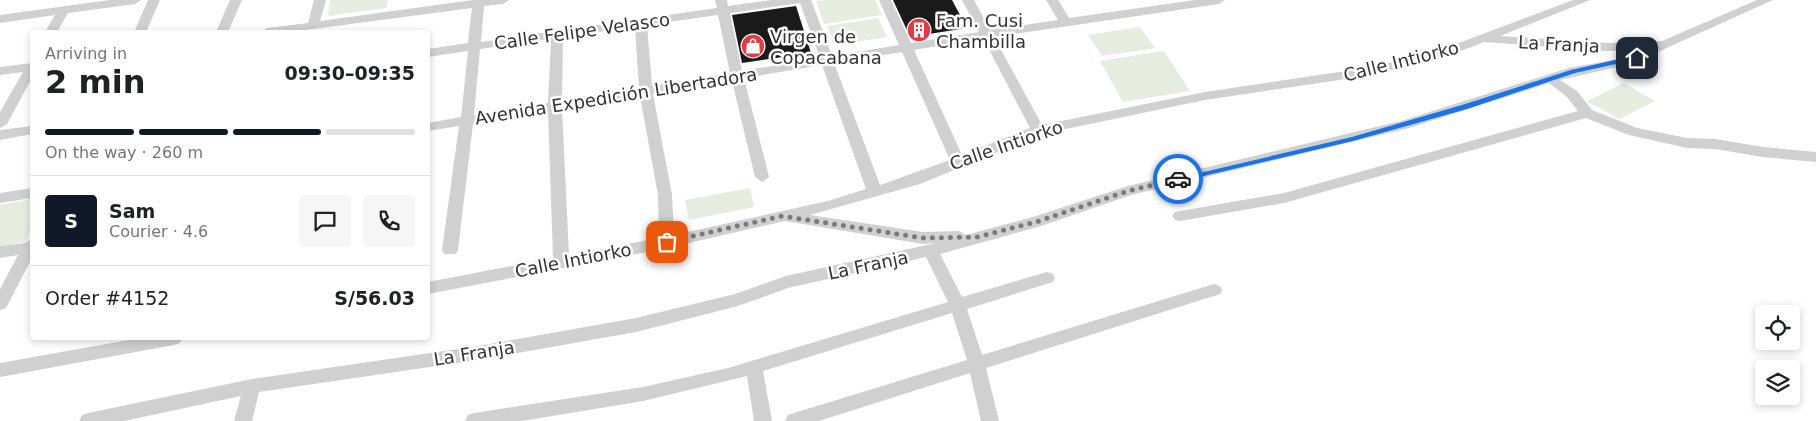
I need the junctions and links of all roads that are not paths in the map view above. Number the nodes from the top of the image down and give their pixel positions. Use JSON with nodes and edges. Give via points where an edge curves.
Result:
{"nodes":[{"id":1,"x":134,"y":0,"type":"edge"},
{"id":2,"x":154,"y":0,"type":"edge"},
{"id":3,"x":236,"y":0,"type":"edge"},
{"id":4,"x":320,"y":0,"type":"edge"},
{"id":5,"x":397,"y":0,"type":"edge"},
{"id":6,"x":503,"y":0,"type":"edge"},
{"id":7,"x":796,"y":0,"type":"edge"},
{"id":8,"x":805,"y":0,"type":"edge"},
{"id":9,"x":885,"y":0,"type":"edge"},
{"id":10,"x":968,"y":0,"type":"edge"},
{"id":11,"x":1052,"y":0,"type":"edge"},
{"id":12,"x":1134,"y":0,"type":"edge"},
{"id":13,"x":1215,"y":0,"type":"edge"},
{"id":14,"x":1219,"y":0,"type":"edge"},
{"id":15,"x":1584,"y":0,"type":"edge"},
{"id":16,"x":1768,"y":0,"type":"edge"},
{"id":17,"x":479,"y":2,"type":"edge"},
{"id":18,"x":722,"y":5,"type":"edge"},
{"id":19,"x":64,"y":10,"type":"junction"},
{"id":20,"x":1143,"y":11,"type":"junction"},
{"id":21,"x":394,"y":15,"type":"junction"},
{"id":22,"x":0,"y":19,"type":"edge"},
{"id":23,"x":641,"y":22,"type":"junction"},
{"id":24,"x":1066,"y":23,"type":"junction"},
{"id":25,"x":313,"y":26,"type":"junction"},
{"id":26,"x":52,"y":30,"type":"edge"},
{"id":27,"x":141,"y":30,"type":"edge"},
{"id":28,"x":223,"y":30,"type":"edge"},
{"id":29,"x":282,"y":30,"type":"edge"},
{"id":30,"x":557,"y":34,"type":"junction"},
{"id":31,"x":987,"y":34,"type":"junction"},
{"id":32,"x":1485,"y":38,"type":"junction"},
{"id":33,"x":1664,"y":45,"type":"junction"},
{"id":34,"x":475,"y":46,"type":"junction"},
{"id":35,"x":907,"y":48,"type":"junction"},
{"id":36,"x":430,"y":53,"type":"edge"},
{"id":37,"x":826,"y":61,"type":"junction"},
{"id":38,"x":30,"y":67,"type":"edge"},
{"id":39,"x":30,"y":71,"type":"edge"},
{"id":40,"x":0,"y":72,"type":"edge"},
{"id":41,"x":737,"y":76,"type":"junction"},
{"id":42,"x":1551,"y":79,"type":"junction"},
{"id":43,"x":646,"y":91,"type":"junction"},
{"id":44,"x":555,"y":106,"type":"junction"},
{"id":45,"x":1587,"y":113,"type":"junction"},
{"id":46,"x":468,"y":120,"type":"junction"},
{"id":47,"x":0,"y":124,"type":"edge"},
{"id":48,"x":430,"y":127,"type":"edge"},
{"id":49,"x":30,"y":130,"type":"edge"},
{"id":50,"x":1038,"y":130,"type":"junction"},
{"id":51,"x":0,"y":135,"type":"edge"},
{"id":52,"x":1816,"y":157,"type":"edge"},
{"id":53,"x":958,"y":161,"type":"junction"},
{"id":54,"x":762,"y":177,"type":"dead end"},
{"id":55,"x":30,"y":192,"type":"edge"},
{"id":56,"x":875,"y":193,"type":"junction"},
{"id":57,"x":0,"y":198,"type":"edge"},
{"id":58,"x":782,"y":216,"type":"junction"},
{"id":59,"x":1180,"y":216,"type":"dead end"},
{"id":60,"x":977,"y":237,"type":"junction"},
{"id":61,"x":667,"y":242,"type":"junction"},
{"id":62,"x":30,"y":246,"type":"edge"},
{"id":63,"x":30,"y":250,"type":"edge"},
{"id":64,"x":450,"y":250,"type":"dead end"},
{"id":65,"x":931,"y":251,"type":"junction"},
{"id":66,"x":0,"y":252,"type":"edge"},
{"id":67,"x":561,"y":262,"type":"junction"},
{"id":68,"x":1048,"y":278,"type":"dead end"},
{"id":69,"x":430,"y":288,"type":"edge"},
{"id":70,"x":1214,"y":290,"type":"dead end"},
{"id":71,"x":0,"y":304,"type":"edge"},
{"id":72,"x":958,"y":305,"type":"junction"},
{"id":73,"x":91,"y":340,"type":"edge"},
{"id":74,"x":163,"y":340,"type":"edge"},
{"id":75,"x":84,"y":354,"type":"junction"},
{"id":76,"x":978,"y":365,"type":"junction"},
{"id":77,"x":754,"y":367,"type":"junction"},
{"id":78,"x":0,"y":370,"type":"edge"},
{"id":79,"x":252,"y":386,"type":"junction"},
{"id":80,"x":88,"y":421,"type":"edge"},
{"id":81,"x":243,"y":421,"type":"edge"},
{"id":82,"x":474,"y":421,"type":"edge"},
{"id":83,"x":762,"y":421,"type":"edge"},
{"id":84,"x":794,"y":421,"type":"edge"},
{"id":85,"x":990,"y":421,"type":"edge"}],
"edges":[{"from":1,"to":19,"type":"street"},
{"from":2,"to":27,"type":"street"},
{"from":3,"to":28,"type":"street"},
{"from":4,"to":25,"type":"street"},
{"from":5,"to":21,"type":"street"},
{"from":6,"to":17,"type":"street"},
{"from":7,"to":18,"type":"street","name":"Calle Felipe Velasco"},
{"from":8,"to":37,"type":"street"},
{"from":9,"to":35,"type":"street"},
{"from":10,"to":31,"type":"street"},
{"from":11,"to":24,"type":"street"},
{"from":12,"to":20,"type":"street"},
{"from":13,"to":14,"type":"street","name":"Avenida Expedición Libertadora"},
{"from":13,"to":20,"type":"street","name":"Avenida Expedición Libertadora"},
{"from":15,"to":32,"type":"street","name":"Calle Intiorko"},
{"from":16,"to":33,"type":"street","name":"La Franja"},
{"from":17,"to":21,"type":"street"},
{"from":17,"to":34,"type":"street"},
{"from":18,"to":23,"type":"street","name":"Calle Felipe Velasco"},
{"from":18,"to":41,"type":"street"},
{"from":19,"to":22,"type":"street"},
{"from":19,"to":26,"type":"street"},
{"from":20,"to":24,"type":"street","name":"Avenida Expedición Libertadora"},
{"from":21,"to":25,"type":"street"},
{"from":23,"to":30,"type":"street","name":"Calle Felipe Velasco"},
{"from":23,"to":43,"type":"street"},
{"from":24,"to":31,"type":"street","name":"Avenida Expedición Libertadora"},
{"from":25,"to":29,"type":"street"},
{"from":30,"to":34,"type":"street","name":"Calle Felipe Velasco"},
{"from":30,"to":44,"type":"street"},
{"from":31,"to":35,"type":"street","name":"Avenida Expedición Libertadora"},
{"from":31,"to":50,"type":"street"},
{"from":32,"to":33,"type":"street","name":"La Franja","via":[[1608,47]]},
{"from":32,"to":50,"type":"street","name":"Calle Intiorko","via":[[1436,56],[1366,72],[1205,96]]},
{"from":33,"to":42,"type":"street","name":"La Franja","via":[[1626,61]]},
{"from":34,"to":36,"type":"street","name":"Calle Felipe Velasco"},
{"from":34,"to":46,"type":"street"},
{"from":35,"to":37,"type":"street","name":"Avenida Expedición Libertadora"},
{"from":35,"to":53,"type":"street"},
{"from":37,"to":41,"type":"street","name":"Avenida Expedición Libertadora"},
{"from":37,"to":56,"type":"street"},
{"from":38,"to":40,"type":"street"},
{"from":39,"to":47,"type":"street"},
{"from":41,"to":43,"type":"street","name":"Avenida Expedición Libertadora"},
{"from":41,"to":54,"type":"street"},
{"from":42,"to":45,"type":"street","via":[[1572,94]]},
{"from":42,"to":60,"type":"street","name":"La Franja","via":[[1387,130],[1128,191],[1036,222]]},
{"from":43,"to":44,"type":"street","name":"Avenida Expedición Libertadora"},
{"from":43,"to":61,"type":"street","via":[[665,195]]},
{"from":44,"to":46,"type":"street","name":"Avenida Expedición Libertadora"},
{"from":44,"to":67,"type":"street"},
{"from":45,"to":52,"type":"street","via":[[1634,132],[1687,143]]},
{"from":45,"to":59,"type":"street","via":[[1284,198]]},
{"from":46,"to":48,"type":"street","name":"Avenida Expedición Libertadora"},
{"from":46,"to":64,"type":"street"},
{"from":49,"to":51,"type":"street"},
{"from":50,"to":53,"type":"street","name":"Calle Intiorko"},
{"from":53,"to":56,"type":"street","name":"Calle Intiorko"},
{"from":55,"to":57,"type":"street"},
{"from":56,"to":58,"type":"street","name":"Calle Intiorko"},
{"from":58,"to":60,"type":"street","via":[[923,238]]},
{"from":58,"to":61,"type":"street","name":"Calle Intiorko"},
{"from":60,"to":65,"type":"street","name":"La Franja"},
{"from":61,"to":67,"type":"street","name":"Calle Intiorko"},
{"from":62,"to":66,"type":"street"},
{"from":63,"to":71,"type":"street"},
{"from":65,"to":72,"type":"street"},
{"from":65,"to":79,"type":"street","name":"La Franja","via":[[786,282],[738,300],[636,325],[478,353]]},
{"from":67,"to":69,"type":"street","name":"Calle Intiorko"},
{"from":68,"to":72,"type":"street"},
{"from":70,"to":76,"type":"street"},
{"from":72,"to":76,"type":"street"},
{"from":72,"to":77,"type":"street"},
{"from":73,"to":75,"type":"street"},
{"from":74,"to":75,"type":"street"},
{"from":75,"to":78,"type":"street"},
{"from":76,"to":84,"type":"street"},
{"from":76,"to":85,"type":"street"},
{"from":77,"to":82,"type":"street","via":[[643,394]]},
{"from":77,"to":83,"type":"street"},
{"from":79,"to":80,"type":"street","name":"La Franja"},
{"from":79,"to":81,"type":"street"}]}
